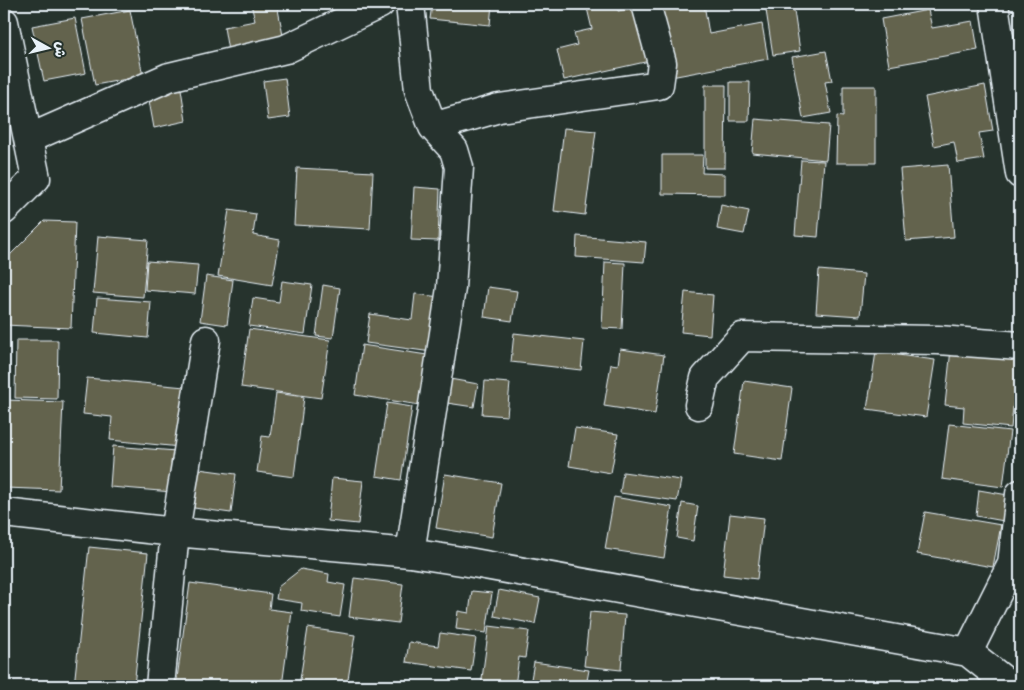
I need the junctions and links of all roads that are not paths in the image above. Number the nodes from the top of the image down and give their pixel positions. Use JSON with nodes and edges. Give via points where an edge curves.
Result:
{"nodes":[{"id":1,"x":380,"y":4,"type":"edge"},
{"id":2,"x":410,"y":4,"type":"edge"},
{"id":3,"x":646,"y":4,"type":"edge"},
{"id":4,"x":994,"y":4,"type":"edge"},
{"id":5,"x":4,"y":22,"type":"edge"},
{"id":6,"x":433,"y":127,"type":"junction"},
{"id":7,"x":28,"y":139,"type":"junction"},
{"id":8,"x":1020,"y":174,"type":"edge"},
{"id":9,"x":4,"y":210,"type":"edge"},
{"id":10,"x":206,"y":340,"type":"dead end"},
{"id":11,"x":1020,"y":346,"type":"edge"},
{"id":12,"x":699,"y":405,"type":"dead end"},
{"id":13,"x":1020,"y":494,"type":"edge"},
{"id":14,"x":4,"y":513,"type":"edge"},
{"id":15,"x":175,"y":532,"type":"junction"},
{"id":16,"x":410,"y":553,"type":"junction"},
{"id":17,"x":1016,"y":564,"type":"edge"},
{"id":18,"x":968,"y":652,"type":"junction"},
{"id":19,"x":160,"y":686,"type":"edge"},
{"id":20,"x":1011,"y":686,"type":"edge"}],
"edges":[{"from":1,"to":7,"type":"street","via":[[286,49],[169,78]]},
{"from":2,"to":6,"type":"street","via":[[419,90]]},
{"from":3,"to":6,"type":"street","via":[[662,64],[659,85],[499,108]]},
{"from":4,"to":8,"type":"street"},
{"from":5,"to":7,"type":"street"},
{"from":6,"to":16,"type":"street","via":[[454,150],[459,167],[451,288]]},
{"from":7,"to":9,"type":"street","via":[[36,178]]},
{"from":10,"to":15,"type":"street"},
{"from":11,"to":12,"type":"street","via":[[938,340],[742,337],[705,378]]},
{"from":13,"to":17,"type":"street"},
{"from":14,"to":15,"type":"street"},
{"from":15,"to":16,"type":"street"},
{"from":15,"to":19,"type":"street"},
{"from":16,"to":18,"type":"street"},
{"from":17,"to":18,"type":"street"},
{"from":18,"to":20,"type":"street"}]}
